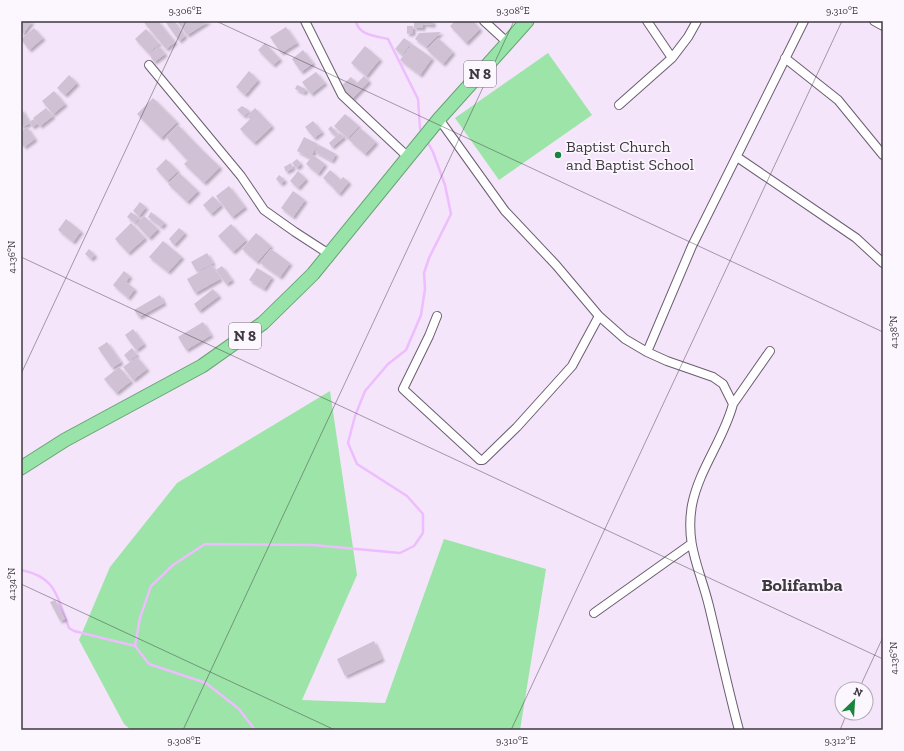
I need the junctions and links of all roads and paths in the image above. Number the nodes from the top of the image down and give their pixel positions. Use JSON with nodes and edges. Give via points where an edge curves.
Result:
{"nodes":[{"id":1,"x":305,"y":21,"type":"edge"},
{"id":2,"x":484,"y":21,"type":"edge"},
{"id":3,"x":528,"y":21,"type":"edge"},
{"id":4,"x":647,"y":21,"type":"edge"},
{"id":5,"x":697,"y":21,"type":"edge"},
{"id":6,"x":804,"y":21,"type":"edge"},
{"id":7,"x":874,"y":21,"type":"edge"},
{"id":8,"x":883,"y":26,"type":"edge"},
{"id":9,"x":508,"y":43,"type":"junction"},
{"id":10,"x":672,"y":58,"type":"junction"},
{"id":11,"x":785,"y":58,"type":"junction"},
{"id":12,"x":149,"y":65,"type":"dead end"},
{"id":13,"x":619,"y":105,"type":"dead end"},
{"id":14,"x":436,"y":123,"type":"junction"},
{"id":15,"x":883,"y":155,"type":"edge"},
{"id":16,"x":408,"y":157,"type":"junction"},
{"id":17,"x":737,"y":157,"type":"junction"},
{"id":18,"x":329,"y":254,"type":"junction"},
{"id":19,"x":883,"y":263,"type":"edge"},
{"id":20,"x":437,"y":316,"type":"dead end"},
{"id":21,"x":599,"y":316,"type":"junction"},
{"id":22,"x":770,"y":351,"type":"dead end"},
{"id":23,"x":647,"y":352,"type":"junction"},
{"id":24,"x":733,"y":404,"type":"junction"},
{"id":25,"x":21,"y":468,"type":"edge"},
{"id":26,"x":691,"y":544,"type":"junction"},
{"id":27,"x":594,"y":613,"type":"dead end"},
{"id":28,"x":739,"y":730,"type":"edge"}],
"edges":[{"from":1,"to":16,"type":"street","via":[[342,95]]},
{"from":2,"to":9,"type":"street"},
{"from":3,"to":9,"type":"highway","number":"N 8"},
{"from":4,"to":10,"type":"street"},
{"from":5,"to":10,"type":"street"},
{"from":6,"to":11,"type":"street"},
{"from":7,"to":8,"type":"street"},
{"from":9,"to":14,"type":"highway","number":"N 8"},
{"from":10,"to":13,"type":"street"},
{"from":11,"to":15,"type":"street","via":[[838,100]]},
{"from":11,"to":17,"type":"street"},
{"from":12,"to":18,"type":"street","via":[[241,176],[264,210]]},
{"from":14,"to":16,"type":"highway","number":"N 8"},
{"from":14,"to":21,"type":"street","via":[[505,212],[556,265]]},
{"from":16,"to":18,"type":"highway","number":"N 8"},
{"from":17,"to":19,"type":"street","via":[[856,238]]},
{"from":17,"to":23,"type":"street","via":[[692,246]]},
{"from":18,"to":25,"type":"highway","number":"N 8","via":[[266,321],[227,349],[202,366],[65,440]]},
{"from":20,"to":21,"type":"street","via":[[430,336],[403,389],[480,460],[517,427],[572,366]]},
{"from":21,"to":23,"type":"street","via":[[625,339]]},
{"from":22,"to":24,"type":"street"},
{"from":23,"to":24,"type":"street","via":[[713,377],[723,384]]},
{"from":24,"to":26,"type":"street","via":[[692,505]]},
{"from":26,"to":27,"type":"street"},
{"from":26,"to":28,"type":"street"}]}
